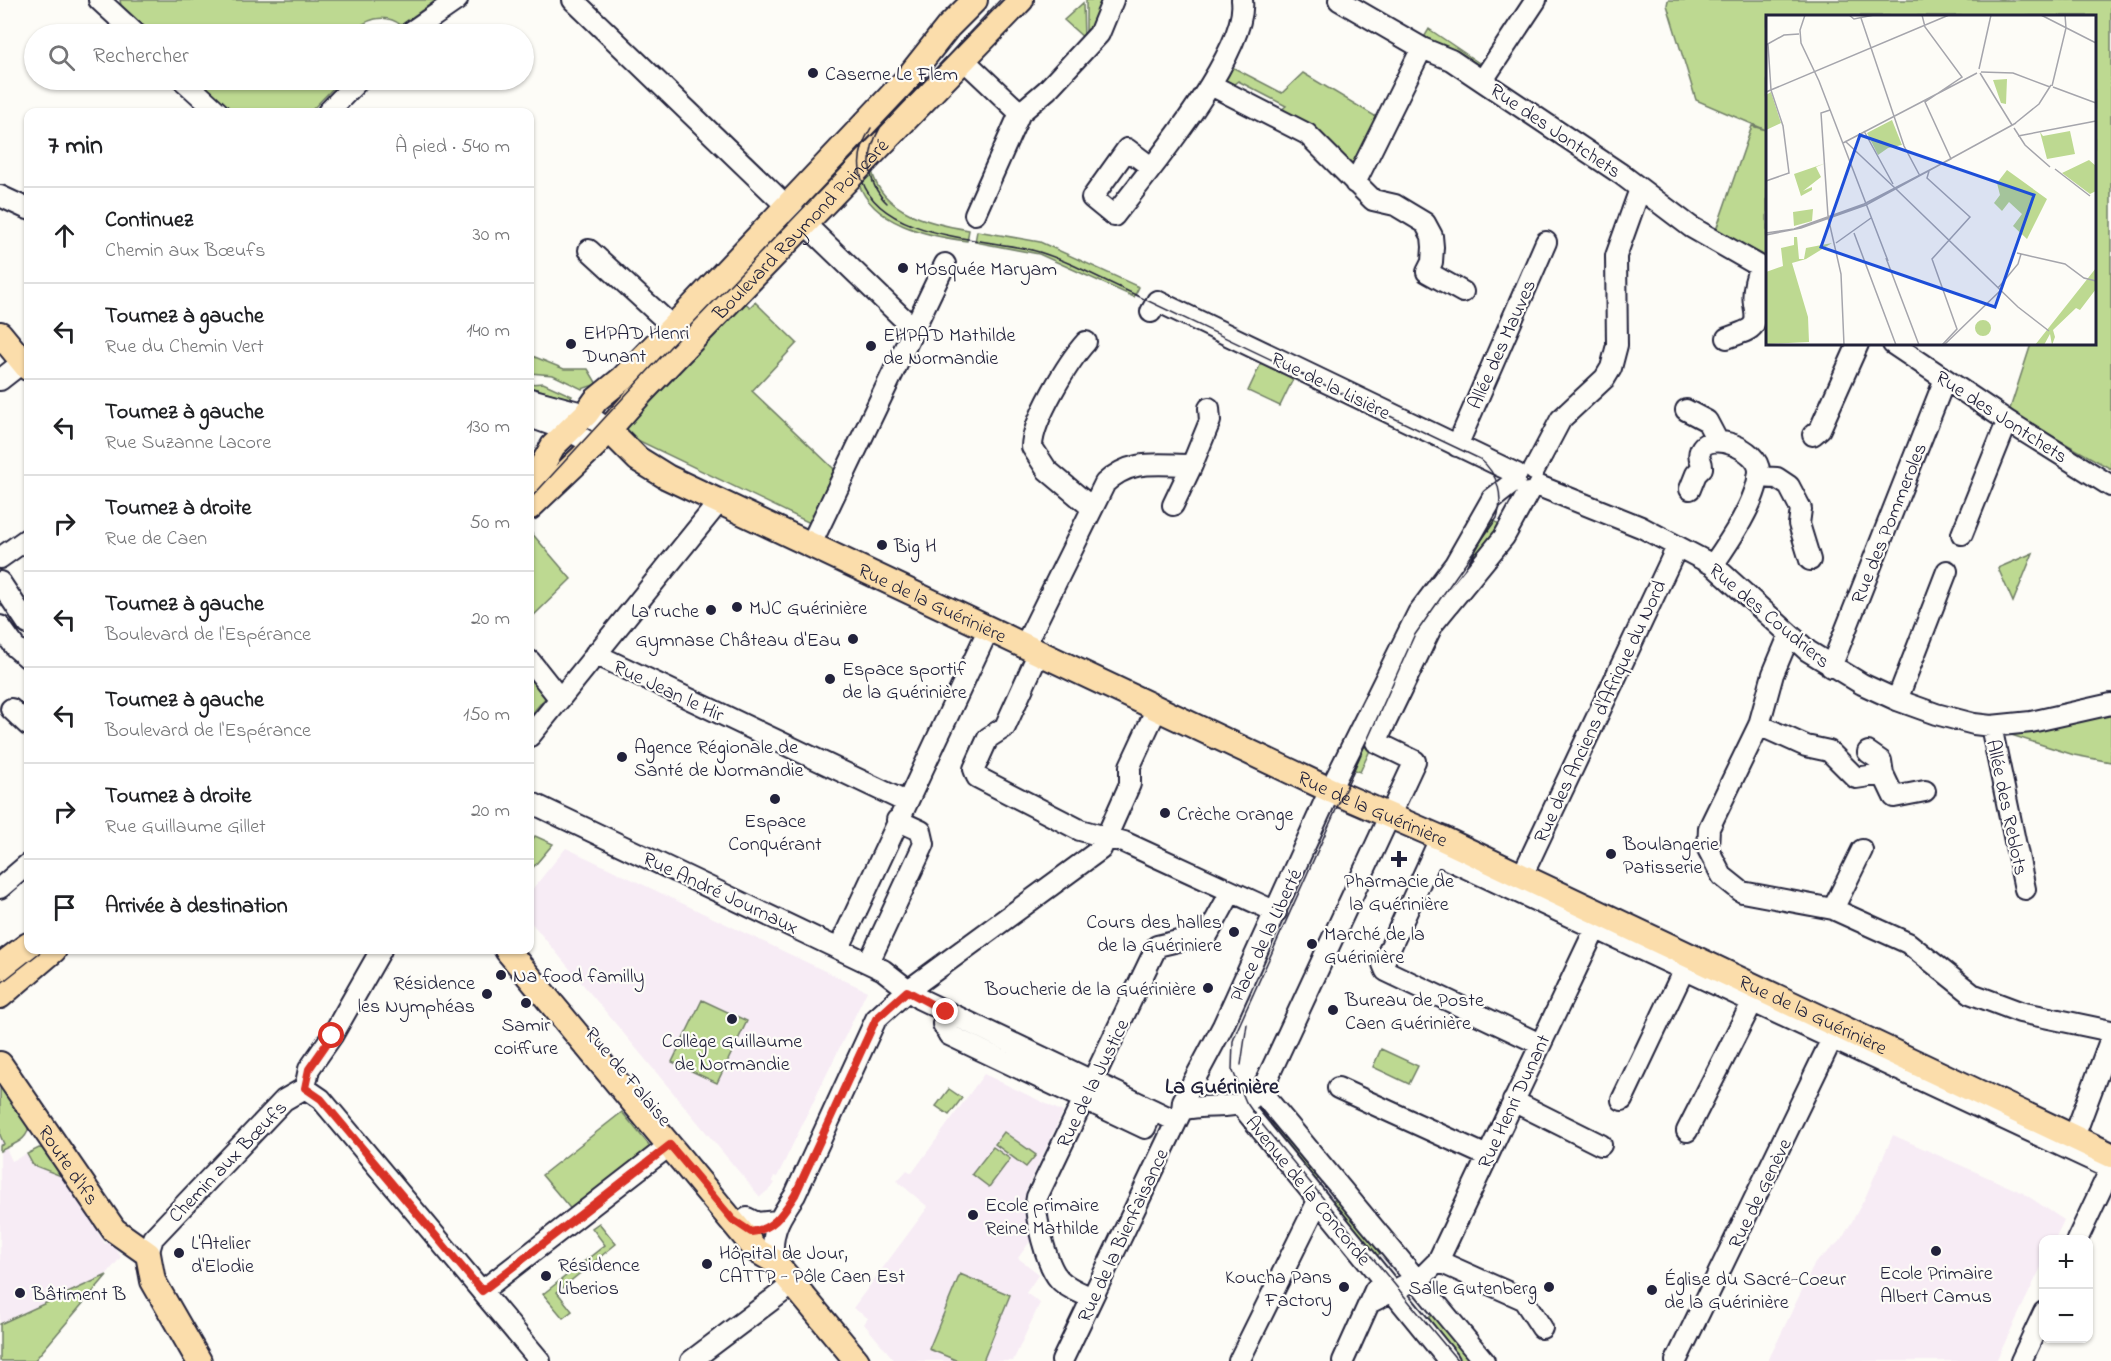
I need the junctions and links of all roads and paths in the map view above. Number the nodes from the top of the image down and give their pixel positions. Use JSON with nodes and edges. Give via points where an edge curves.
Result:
{"nodes":[{"id":1,"x":99,"y":0,"type":"edge"},
{"id":2,"x":457,"y":0,"type":"edge"},
{"id":3,"x":573,"y":0,"type":"edge"},
{"id":4,"x":975,"y":0,"type":"edge"},
{"id":5,"x":1021,"y":0,"type":"edge"},
{"id":6,"x":1113,"y":0,"type":"edge"},
{"id":7,"x":1242,"y":0,"type":"edge"},
{"id":8,"x":1339,"y":0,"type":"edge"},
{"id":9,"x":1536,"y":0,"type":"edge"},
{"id":10,"x":125,"y":24,"type":"edge"},
{"id":11,"x":422,"y":24,"type":"edge"},
{"id":12,"x":1422,"y":48,"type":"junction"},
{"id":13,"x":964,"y":60,"type":"junction"},
{"id":14,"x":1483,"y":80,"type":"junction"},
{"id":15,"x":1211,"y":85,"type":"junction"},
{"id":16,"x":194,"y":90,"type":"edge"},
{"id":17,"x":349,"y":90,"type":"edge"},
{"id":18,"x":214,"y":108,"type":"edge"},
{"id":19,"x":332,"y":108,"type":"edge"},
{"id":20,"x":1020,"y":113,"type":"junction"},
{"id":21,"x":1151,"y":167,"type":"dead end"},
{"id":22,"x":1355,"y":183,"type":"junction"},
{"id":23,"x":1640,"y":189,"type":"junction"},
{"id":24,"x":0,"y":196,"type":"edge"},
{"id":25,"x":786,"y":205,"type":"junction"},
{"id":26,"x":24,"y":207,"type":"edge"},
{"id":27,"x":975,"y":214,"type":"dead end"},
{"id":28,"x":806,"y":222,"type":"junction"},
{"id":29,"x":1546,"y":242,"type":"dead end"},
{"id":30,"x":590,"y":250,"type":"dead end"},
{"id":31,"x":945,"y":264,"type":"dead end"},
{"id":32,"x":1764,"y":269,"type":"edge"},
{"id":33,"x":1463,"y":292,"type":"dead end"},
{"id":34,"x":1151,"y":312,"type":"dead end"},
{"id":35,"x":673,"y":327,"type":"junction"},
{"id":36,"x":914,"y":329,"type":"junction"},
{"id":37,"x":0,"y":334,"type":"edge"},
{"id":38,"x":1728,"y":338,"type":"dead end"},
{"id":39,"x":1086,"y":342,"type":"dead end"},
{"id":40,"x":1858,"y":345,"type":"edge"},
{"id":41,"x":1894,"y":345,"type":"edge"},
{"id":42,"x":24,"y":363,"type":"edge"},
{"id":43,"x":24,"y":366,"type":"edge"},
{"id":44,"x":1945,"y":379,"type":"junction"},
{"id":45,"x":0,"y":380,"type":"edge"},
{"id":46,"x":534,"y":400,"type":"edge"},
{"id":47,"x":1209,"y":408,"type":"dead end"},
{"id":48,"x":1686,"y":410,"type":"dead end"},
{"id":49,"x":586,"y":414,"type":"junction"},
{"id":50,"x":534,"y":418,"type":"edge"},
{"id":51,"x":2009,"y":422,"type":"junction"},
{"id":52,"x":569,"y":431,"type":"junction"},
{"id":53,"x":1813,"y":435,"type":"dead end"},
{"id":54,"x":602,"y":437,"type":"junction"},
{"id":55,"x":1717,"y":440,"type":"junction"},
{"id":56,"x":1457,"y":446,"type":"junction"},
{"id":57,"x":1192,"y":465,"type":"junction"},
{"id":58,"x":534,"y":477,"type":"edge"},
{"id":59,"x":1758,"y":477,"type":"junction"},
{"id":60,"x":1527,"y":481,"type":"junction"},
{"id":61,"x":2111,"y":486,"type":"edge"},
{"id":62,"x":1690,"y":489,"type":"dead end"},
{"id":63,"x":719,"y":502,"type":"junction"},
{"id":64,"x":534,"y":503,"type":"edge"},
{"id":65,"x":1173,"y":505,"type":"dead end"},
{"id":66,"x":1091,"y":507,"type":"junction"},
{"id":67,"x":1962,"y":534,"type":"dead end"},
{"id":68,"x":24,"y":537,"type":"edge"},
{"id":69,"x":811,"y":544,"type":"junction"},
{"id":70,"x":1677,"y":547,"type":"junction"},
{"id":71,"x":0,"y":558,"type":"edge"},
{"id":72,"x":1810,"y":560,"type":"dead end"},
{"id":73,"x":1713,"y":565,"type":"junction"},
{"id":74,"x":1947,"y":572,"type":"dead end"},
{"id":75,"x":0,"y":582,"type":"edge"},
{"id":76,"x":24,"y":618,"type":"edge"},
{"id":77,"x":0,"y":626,"type":"edge"},
{"id":78,"x":989,"y":628,"type":"junction"},
{"id":79,"x":1789,"y":636,"type":"junction"},
{"id":80,"x":1032,"y":649,"type":"junction"},
{"id":81,"x":595,"y":654,"type":"junction"},
{"id":82,"x":24,"y":655,"type":"edge"},
{"id":83,"x":534,"y":666,"type":"edge"},
{"id":84,"x":1831,"y":667,"type":"junction"},
{"id":85,"x":560,"y":699,"type":"junction"},
{"id":86,"x":1897,"y":700,"type":"junction"},
{"id":87,"x":2111,"y":704,"type":"edge"},
{"id":88,"x":1157,"y":708,"type":"junction"},
{"id":89,"x":1760,"y":724,"type":"junction"},
{"id":90,"x":1992,"y":726,"type":"junction"},
{"id":91,"x":534,"y":731,"type":"edge"},
{"id":92,"x":1868,"y":752,"type":"dead end"},
{"id":93,"x":1883,"y":774,"type":"junction"},
{"id":94,"x":1330,"y":790,"type":"junction"},
{"id":95,"x":1925,"y":791,"type":"dead end"},
{"id":96,"x":534,"y":804,"type":"edge"},
{"id":97,"x":902,"y":811,"type":"junction"},
{"id":98,"x":1389,"y":815,"type":"junction"},
{"id":99,"x":1107,"y":836,"type":"junction"},
{"id":100,"x":1437,"y":845,"type":"junction"},
{"id":101,"x":1862,"y":850,"type":"dead end"},
{"id":102,"x":24,"y":867,"type":"edge"},
{"id":103,"x":1522,"y":876,"type":"junction"},
{"id":104,"x":0,"y":888,"type":"edge"},
{"id":105,"x":2025,"y":889,"type":"dead end"},
{"id":106,"x":1230,"y":891,"type":"junction"},
{"id":107,"x":1833,"y":909,"type":"junction"},
{"id":108,"x":1276,"y":912,"type":"junction"},
{"id":109,"x":1599,"y":922,"type":"junction"},
{"id":110,"x":24,"y":948,"type":"edge"},
{"id":111,"x":839,"y":948,"type":"junction"},
{"id":112,"x":49,"y":954,"type":"edge"},
{"id":113,"x":379,"y":954,"type":"edge"},
{"id":114,"x":510,"y":954,"type":"edge"},
{"id":115,"x":526,"y":954,"type":"edge"},
{"id":116,"x":868,"y":962,"type":"junction"},
{"id":117,"x":1687,"y":963,"type":"junction"},
{"id":118,"x":0,"y":966,"type":"edge"},
{"id":119,"x":907,"y":991,"type":"junction"},
{"id":120,"x":1755,"y":995,"type":"junction"},
{"id":121,"x":0,"y":996,"type":"edge"},
{"id":122,"x":946,"y":1012,"type":"junction"},
{"id":123,"x":1830,"y":1030,"type":"junction"},
{"id":124,"x":2111,"y":1031,"type":"edge"},
{"id":125,"x":2111,"y":1038,"type":"edge"},
{"id":126,"x":1540,"y":1044,"type":"junction"},
{"id":127,"x":0,"y":1064,"type":"edge"},
{"id":128,"x":1196,"y":1078,"type":"junction"},
{"id":129,"x":1093,"y":1079,"type":"junction"},
{"id":130,"x":305,"y":1088,"type":"junction"},
{"id":131,"x":1338,"y":1088,"type":"dead end"},
{"id":132,"x":1261,"y":1092,"type":"junction"},
{"id":133,"x":1085,"y":1098,"type":"junction"},
{"id":134,"x":1622,"y":1100,"type":"dead end"},
{"id":135,"x":1514,"y":1101,"type":"junction"},
{"id":136,"x":1240,"y":1104,"type":"junction"},
{"id":137,"x":1204,"y":1106,"type":"junction"},
{"id":138,"x":1153,"y":1110,"type":"junction"},
{"id":139,"x":1179,"y":1116,"type":"junction"},
{"id":140,"x":1687,"y":1131,"type":"dead end"},
{"id":141,"x":2074,"y":1137,"type":"junction"},
{"id":142,"x":670,"y":1145,"type":"junction"},
{"id":143,"x":1601,"y":1145,"type":"dead end"},
{"id":144,"x":2111,"y":1155,"type":"edge"},
{"id":145,"x":1487,"y":1156,"type":"junction"},
{"id":146,"x":2111,"y":1169,"type":"edge"},
{"id":147,"x":1318,"y":1201,"type":"junction"},
{"id":148,"x":754,"y":1223,"type":"junction"},
{"id":149,"x":2079,"y":1235,"type":"edge"},
{"id":150,"x":148,"y":1254,"type":"junction"},
{"id":151,"x":773,"y":1257,"type":"junction"},
{"id":152,"x":1438,"y":1261,"type":"junction"},
{"id":153,"x":1416,"y":1280,"type":"junction"},
{"id":154,"x":794,"y":1284,"type":"junction"},
{"id":155,"x":1388,"y":1287,"type":"junction"},
{"id":156,"x":482,"y":1291,"type":"junction"},
{"id":157,"x":1092,"y":1298,"type":"junction"},
{"id":158,"x":2039,"y":1321,"type":"edge"},
{"id":159,"x":1542,"y":1328,"type":"dead end"},
{"id":160,"x":199,"y":1361,"type":"edge"},
{"id":161,"x":540,"y":1361,"type":"edge"},
{"id":162,"x":691,"y":1361,"type":"edge"},
{"id":163,"x":857,"y":1361,"type":"edge"},
{"id":164,"x":1062,"y":1361,"type":"edge"},
{"id":165,"x":1239,"y":1361,"type":"edge"},
{"id":166,"x":1343,"y":1361,"type":"edge"},
{"id":167,"x":1449,"y":1361,"type":"edge"},
{"id":168,"x":1484,"y":1361,"type":"edge"},
{"id":169,"x":1676,"y":1361,"type":"edge"},
{"id":170,"x":2021,"y":1361,"type":"edge"}],
"edges":[{"from":1,"to":10,"type":"street"},
{"from":2,"to":11,"type":"street"},
{"from":3,"to":25,"type":"street"},
{"from":4,"to":25,"type":"main road","name":"Boulevard Raymond Poincaré","via":[[906,80]]},
{"from":5,"to":13,"type":"main road","name":"Boulevard Raymond Poincaré"},
{"from":6,"to":20,"type":"street","via":[[1099,34]]},
{"from":7,"to":15,"type":"street","via":[[1240,24]]},
{"from":8,"to":12,"type":"street","name":"Rue des Jontchets"},
{"from":9,"to":14,"type":"street"},
{"from":12,"to":14,"type":"street","name":"Rue des Jontchets"},
{"from":12,"to":22,"type":"street"},
{"from":13,"to":20,"type":"street"},
{"from":13,"to":28,"type":"main road","name":"Boulevard Raymond Poincaré"},
{"from":14,"to":23,"type":"street","name":"Rue des Jontchets"},
{"from":15,"to":21,"type":"street"},
{"from":15,"to":22,"type":"street","via":[[1307,134]]},
{"from":16,"to":18,"type":"street"},
{"from":17,"to":19,"type":"street"},
{"from":20,"to":27,"type":"street"},
{"from":22,"to":33,"type":"street","via":[[1373,200],[1395,205],[1425,223],[1433,248],[1427,272]]},
{"from":23,"to":32,"type":"street","name":"Rue des Jontchets","via":[[1691,227]]},
{"from":23,"to":60,"type":"street","via":[[1616,256],[1617,345],[1611,368],[1561,419]]},
{"from":24,"to":26,"type":"street"},
{"from":25,"to":28,"type":"street"},
{"from":25,"to":35,"type":"main road","name":"Boulevard Raymond Poincaré"},
{"from":28,"to":36,"type":"street"},
{"from":28,"to":54,"type":"main road","name":"Boulevard Raymond Poincaré"},
{"from":29,"to":56,"type":"street","name":"Allée des Mauves"},
{"from":30,"to":35,"type":"street"},
{"from":31,"to":36,"type":"street"},
{"from":32,"to":38,"type":"street","via":[[1754,284],[1756,322]]},
{"from":34,"to":56,"type":"street","name":"Rue de la Lisière","via":[[1157,301]]},
{"from":35,"to":49,"type":"main road","name":"Boulevard Raymond Poincaré"},
{"from":36,"to":69,"type":"street"},
{"from":37,"to":42,"type":"main road"},
{"from":39,"to":66,"type":"street","via":[[1068,363],[1035,431],[1032,447],[1047,470]]},
{"from":40,"to":53,"type":"street","via":[[1820,429]]},
{"from":41,"to":44,"type":"street","name":"Rue des Jontchets"},
{"from":43,"to":45,"type":"street"},
{"from":44,"to":51,"type":"street","name":"Rue des Jontchets"},
{"from":44,"to":84,"type":"street","name":"Rue des Pommeroles"},
{"from":46,"to":49,"type":"street"},
{"from":47,"to":57,"type":"street","via":[[1208,429]]},
{"from":48,"to":55,"type":"street","via":[[1707,421]]},
{"from":49,"to":52,"type":"main road","name":"Boulevard Raymond Poincaré"},
{"from":49,"to":54,"type":"street"},
{"from":50,"to":52,"type":"street"},
{"from":51,"to":61,"type":"street","name":"Rue des Jontchets"},
{"from":51,"to":67,"type":"street"},
{"from":52,"to":54,"type":"street"},
{"from":52,"to":58,"type":"main road","name":"Boulevard Raymond Poincaré","via":[[553,446]]},
{"from":54,"to":63,"type":"main road","name":"Rue de la Guérinière","via":[[667,477]]},
{"from":54,"to":64,"type":"main road","name":"Boulevard Raymond Poincaré"},
{"from":55,"to":59,"type":"street","via":[[1750,452],[1757,461]]},
{"from":55,"to":62,"type":"street","via":[[1700,449],[1702,468]]},
{"from":56,"to":60,"type":"street","name":"Rue de la Lisière"},
{"from":57,"to":65,"type":"street"},
{"from":57,"to":66,"type":"street","via":[[1134,465],[1119,470],[1105,483]]},
{"from":59,"to":72,"type":"street","via":[[1786,481],[1801,509],[1799,524]]},
{"from":59,"to":73,"type":"street","via":[[1742,523]]},
{"from":60,"to":70,"type":"street","name":"Rue des Coudriers","via":[[1641,527]]},
{"from":60,"to":94,"type":"street","name":"Place de la Liberté","via":[[1492,499],[1455,564],[1418,613]]},
{"from":60,"to":98,"type":"street","via":[[1504,537],[1433,624],[1376,742],[1415,760]]},
{"from":63,"to":69,"type":"main road","name":"Rue de la Guérinière"},
{"from":63,"to":81,"type":"street"},
{"from":66,"to":80,"type":"street"},
{"from":68,"to":71,"type":"street"},
{"from":69,"to":78,"type":"main road","name":"Rue de la Guérinière"},
{"from":70,"to":73,"type":"street","name":"Rue des Coudriers"},
{"from":70,"to":103,"type":"street","name":"Rue des Anciens d'Afrique du Nord"},
{"from":73,"to":79,"type":"street","name":"Rue des Coudriers"},
{"from":74,"to":86,"type":"street"},
{"from":75,"to":76,"type":"street"},
{"from":77,"to":82,"type":"street"},
{"from":78,"to":80,"type":"main road","name":"Rue de la Guérinière"},
{"from":78,"to":97,"type":"street"},
{"from":79,"to":84,"type":"street","name":"Rue des Coudriers"},
{"from":79,"to":89,"type":"street","via":[[1773,674]]},
{"from":80,"to":88,"type":"main road","name":"Rue de la Guérinière"},
{"from":80,"to":99,"type":"street","via":[[1005,727],[988,738],[975,775],[1080,831]]},
{"from":81,"to":85,"type":"street"},
{"from":81,"to":97,"type":"street","name":"Rue Jean le Hir"},
{"from":83,"to":85,"type":"street"},
{"from":84,"to":86,"type":"street","name":"Rue des Coudriers"},
{"from":85,"to":91,"type":"street"},
{"from":86,"to":90,"type":"street","name":"Rue des Coudriers","via":[[1936,714]]},
{"from":87,"to":90,"type":"street","name":"Rue des Coudriers","via":[[2031,722]]},
{"from":88,"to":94,"type":"main road","name":"Rue de la Guérinière"},
{"from":88,"to":99,"type":"street","via":[[1130,766],[1130,784]]},
{"from":89,"to":93,"type":"street","via":[[1806,746],[1829,751],[1856,777]]},
{"from":89,"to":107,"type":"street","via":[[1709,828],[1708,849],[1722,876],[1742,892]]},
{"from":90,"to":105,"type":"street","name":"Allée des Reblots"},
{"from":92,"to":93,"type":"street","via":[[1881,761]]},
{"from":93,"to":95,"type":"street","via":[[1894,797]]},
{"from":94,"to":98,"type":"main road","name":"Rue de la Guérinière"},
{"from":94,"to":108,"type":"street","name":"Place de la Liberté"},
{"from":96,"to":111,"type":"street","name":"Rue André Journaux"},
{"from":97,"to":111,"type":"street"},
{"from":97,"to":116,"type":"street","name":"Rue Jean le Hir","via":[[921,831],[924,840]]},
{"from":98,"to":100,"type":"main road","name":"Rue de la Guérinière"},
{"from":98,"to":132,"type":"street"},
{"from":99,"to":106,"type":"street"},
{"from":99,"to":119,"type":"street","via":[[1101,849]]},
{"from":100,"to":103,"type":"main road","name":"Rue de la Guérinière"},
{"from":100,"to":109,"type":"street"},
{"from":100,"to":126,"type":"street","via":[[1383,964],[1386,971]]},
{"from":101,"to":107,"type":"street"},
{"from":102,"to":104,"type":"street"},
{"from":103,"to":109,"type":"main road","name":"Rue de la Guérinière"},
{"from":106,"to":108,"type":"street"},
{"from":106,"to":129,"type":"street","name":"Rue de la Justice","via":[[1208,933],[1157,946]]},
{"from":107,"to":124,"type":"street","via":[[1908,943],[1972,994],[2020,1012]]},
{"from":108,"to":128,"type":"street","name":"Place de la Liberté"},
{"from":109,"to":117,"type":"main road","name":"Rue de la Guérinière"},
{"from":109,"to":126,"type":"street","name":"Rue Henri Dunant"},
{"from":110,"to":118,"type":"main road"},
{"from":111,"to":116,"type":"street","name":"Rue André Journaux"},
{"from":112,"to":121,"type":"main road"},
{"from":113,"to":130,"type":"street","name":"Chemin aux Bœufs","via":[[309,1069]]},
{"from":114,"to":142,"type":"main road"},
{"from":115,"to":148,"type":"main road","name":"Rue de Falaise"},
{"from":116,"to":119,"type":"street","name":"Rue André Journaux","via":[[892,975]]},
{"from":117,"to":120,"type":"main road","name":"Rue de la Guérinière"},
{"from":117,"to":134,"type":"street"},
{"from":119,"to":122,"type":"street","name":"Rue André Journaux"},
{"from":119,"to":148,"type":"street","via":[[876,1019],[795,1195]]},
{"from":120,"to":123,"type":"main road","name":"Rue de la Guérinière"},
{"from":120,"to":140,"type":"street"},
{"from":122,"to":129,"type":"street","name":"Rue André Journaux"},
{"from":122,"to":133,"type":"street","via":[[943,1024],[949,1035]]},
{"from":123,"to":141,"type":"main road","name":"Rue de la Guérinière"},
{"from":123,"to":146,"type":"street"},
{"from":123,"to":169,"type":"street","name":"Rue de Genève","via":[[1828,1047],[1775,1161]]},
{"from":125,"to":141,"type":"street"},
{"from":126,"to":135,"type":"street","name":"Rue Henri Dunant"},
{"from":127,"to":150,"type":"main road","name":"Route d'Ifs","via":[[114,1230]]},
{"from":128,"to":137,"type":"street","via":[[1196,1091]]},
{"from":128,"to":139,"type":"street","name":"Place de la Liberté"},
{"from":129,"to":133,"type":"street","name":"Rue de la Justice"},
{"from":129,"to":138,"type":"street","name":"Rue André Journaux"},
{"from":130,"to":150,"type":"street","name":"Chemin aux Bœufs","via":[[284,1100],[153,1238]]},
{"from":130,"to":156,"type":"street","via":[[321,1099]]},
{"from":131,"to":145,"type":"street"},
{"from":132,"to":136,"type":"street"},
{"from":132,"to":153,"type":"street","name":"Avenue de la Concorde"},
{"from":133,"to":138,"type":"street","via":[[1145,1128]]},
{"from":133,"to":157,"type":"street","name":"Rue de la Justice","via":[[1035,1205],[1057,1277]]},
{"from":135,"to":143,"type":"street"},
{"from":135,"to":145,"type":"street","name":"Rue Henri Dunant"},
{"from":136,"to":137,"type":"street","name":"Avenue de la Concorde"},
{"from":136,"to":147,"type":"street","name":"Avenue de la Concorde"},
{"from":137,"to":139,"type":"street","name":"Avenue de la Concorde"},
{"from":138,"to":139,"type":"street","name":"Rue André Journaux"},
{"from":139,"to":157,"type":"street","name":"Rue de la Bienfaisance"},
{"from":141,"to":144,"type":"main road","name":"Rue de la Guérinière"},
{"from":142,"to":148,"type":"main road"},
{"from":142,"to":156,"type":"street"},
{"from":145,"to":152,"type":"street","name":"Rue Henri Dunant"},
{"from":146,"to":149,"type":"street"},
{"from":147,"to":155,"type":"street","name":"Avenue de la Concorde"},
{"from":147,"to":165,"type":"street"},
{"from":148,"to":151,"type":"street"},
{"from":148,"to":151,"type":"main road","name":"Rue de Falaise","via":[[757,1251]]},
{"from":150,"to":160,"type":"main road","via":[[153,1281]]},
{"from":151,"to":154,"type":"main road","name":"Rue de Falaise"},
{"from":152,"to":153,"type":"street","name":"Rue Henri Dunant"},
{"from":152,"to":159,"type":"street","via":[[1523,1299]]},
{"from":153,"to":155,"type":"street"},
{"from":153,"to":168,"type":"street","name":"Avenue de la Concorde"},
{"from":154,"to":162,"type":"street"},
{"from":154,"to":163,"type":"main road","name":"Rue de Falaise"},
{"from":155,"to":166,"type":"street","via":[[1375,1288]]},
{"from":155,"to":167,"type":"street","name":"Avenue de la Concorde"},
{"from":156,"to":161,"type":"street"},
{"from":157,"to":164,"type":"street","name":"Rue de la Bienfaisance"},
{"from":158,"to":170,"type":"street"}]}
